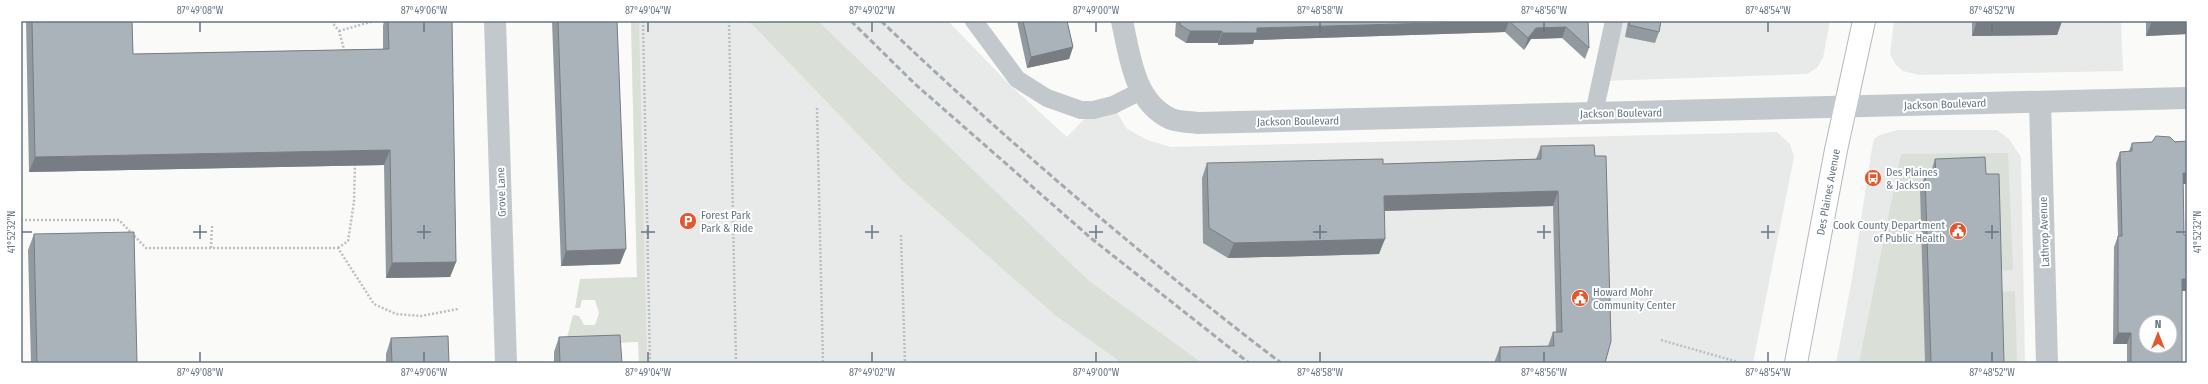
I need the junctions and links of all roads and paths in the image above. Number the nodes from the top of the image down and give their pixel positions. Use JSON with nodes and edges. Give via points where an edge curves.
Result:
{"nodes":[{"id":1,"x":331,"y":21,"type":"edge"},
{"id":2,"x":374,"y":21,"type":"edge"},
{"id":3,"x":495,"y":21,"type":"edge"},
{"id":4,"x":643,"y":21,"type":"edge"},
{"id":5,"x":729,"y":21,"type":"edge"},
{"id":6,"x":974,"y":21,"type":"edge"},
{"id":7,"x":1122,"y":21,"type":"edge"},
{"id":8,"x":1614,"y":21,"type":"edge"},
{"id":9,"x":1864,"y":21,"type":"edge"},
{"id":10,"x":339,"y":31,"type":"junction"},
{"id":11,"x":347,"y":60,"type":"edge"},
{"id":12,"x":1141,"y":91,"type":"junction"},
{"id":13,"x":2187,"y":98,"type":"edge"},
{"id":14,"x":2040,"y":102,"type":"junction"},
{"id":15,"x":1845,"y":107,"type":"junction"},
{"id":16,"x":817,"y":108,"type":"dead end"},
{"id":17,"x":1594,"y":113,"type":"junction"},
{"id":18,"x":355,"y":154,"type":"edge"},
{"id":19,"x":21,"y":220,"type":"edge"},
{"id":20,"x":212,"y":226,"type":"dead end"},
{"id":21,"x":901,"y":235,"type":"dead end"},
{"id":22,"x":211,"y":248,"type":"junction"},
{"id":23,"x":338,"y":248,"type":"junction"},
{"id":24,"x":458,"y":310,"type":"dead end"},
{"id":25,"x":1661,"y":340,"type":"dead end"},
{"id":26,"x":1738,"y":362,"type":"edge"},
{"id":27,"x":506,"y":363,"type":"edge"},
{"id":28,"x":650,"y":363,"type":"edge"},
{"id":29,"x":736,"y":363,"type":"edge"},
{"id":30,"x":823,"y":363,"type":"edge"},
{"id":31,"x":905,"y":363,"type":"edge"},
{"id":32,"x":1796,"y":363,"type":"edge"},
{"id":33,"x":2047,"y":363,"type":"edge"}],
"edges":[{"from":1,"to":10,"type":"path"},
{"from":2,"to":10,"type":"path"},
{"from":3,"to":27,"type":"street","name":"Grove Lane"},
{"from":4,"to":28,"type":"path"},
{"from":5,"to":29,"type":"path"},
{"from":6,"to":12,"type":"lane","via":[[1018,79],[1047,98],[1081,110],[1093,110]]},
{"from":7,"to":12,"type":"street","name":"Jackson Boulevard","via":[[1131,63]]},
{"from":8,"to":17,"type":"lane"},
{"from":9,"to":15,"type":"main road","name":"Des Plaines Avenue"},
{"from":10,"to":11,"type":"path"},
{"from":12,"to":17,"type":"street","name":"Jackson Boulevard","via":[[1155,110],[1173,120],[1198,123]]},
{"from":13,"to":14,"type":"street","name":"Jackson Boulevard"},
{"from":14,"to":15,"type":"street","name":"Jackson Boulevard"},
{"from":14,"to":33,"type":"street","name":"Lathrop Avenue"},
{"from":15,"to":17,"type":"street","name":"Jackson Boulevard"},
{"from":15,"to":32,"type":"main road","name":"Des Plaines Avenue"},
{"from":16,"to":30,"type":"path"},
{"from":18,"to":23,"type":"path","via":[[354,202],[348,241]]},
{"from":19,"to":22,"type":"path","via":[[119,220],[146,248]]},
{"from":20,"to":22,"type":"path"},
{"from":21,"to":31,"type":"path"},
{"from":22,"to":23,"type":"path"},
{"from":23,"to":24,"type":"path","via":[[374,304],[396,314],[421,316]]},
{"from":25,"to":26,"type":"path"}]}
